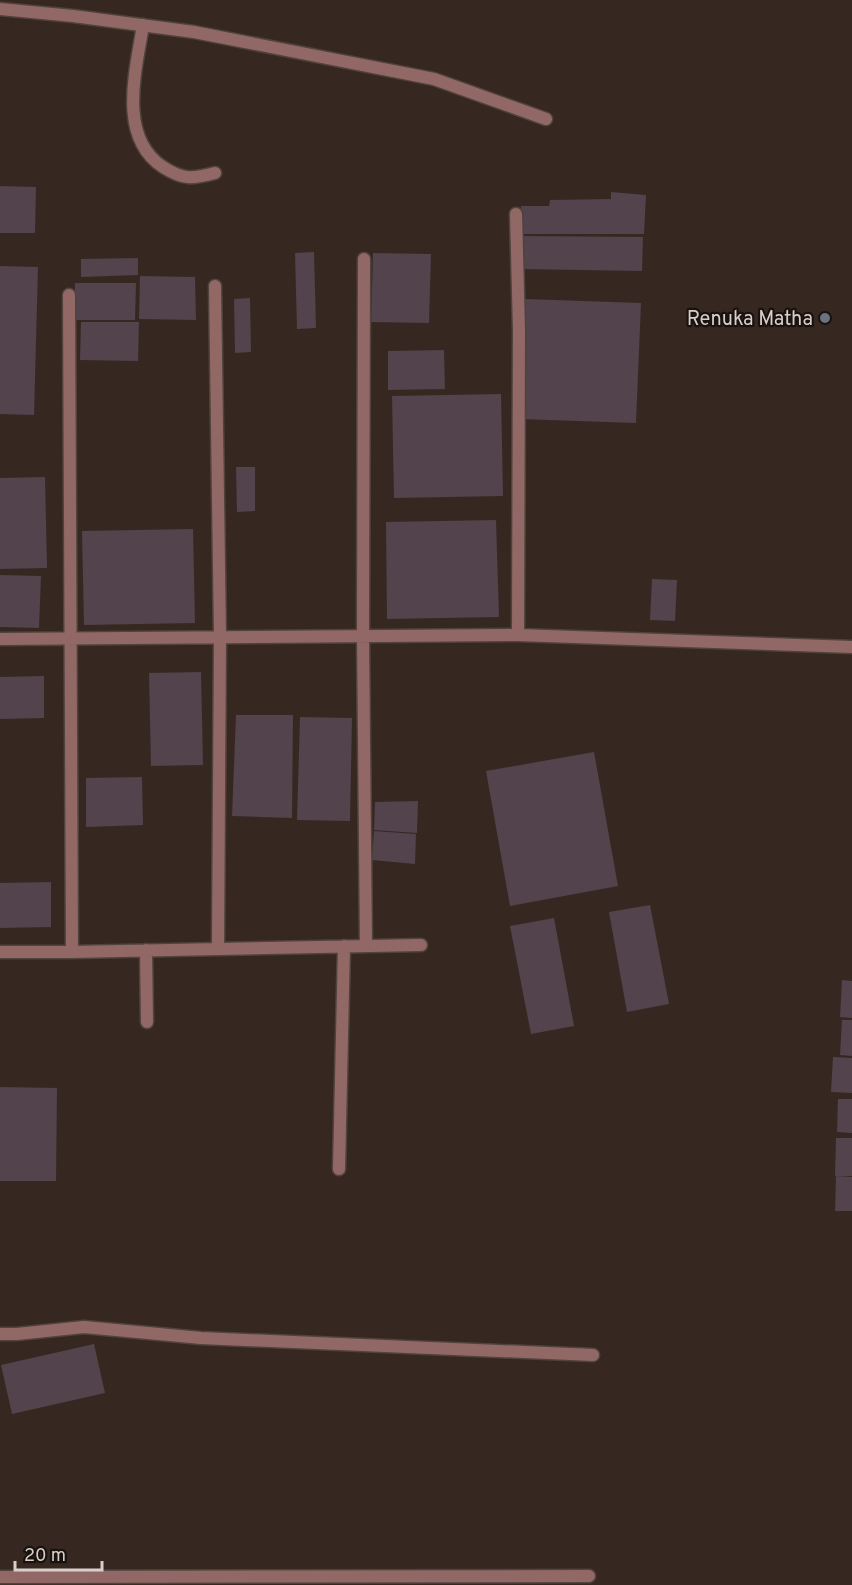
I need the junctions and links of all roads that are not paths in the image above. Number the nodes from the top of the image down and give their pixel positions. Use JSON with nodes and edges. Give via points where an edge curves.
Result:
{"nodes":[{"id":1,"x":0,"y":9,"type":"edge"},
{"id":2,"x":143,"y":25,"type":"junction"},
{"id":3,"x":546,"y":119,"type":"dead end"},
{"id":4,"x":215,"y":173,"type":"dead end"},
{"id":5,"x":516,"y":214,"type":"dead end"},
{"id":6,"x":364,"y":259,"type":"dead end"},
{"id":7,"x":215,"y":286,"type":"dead end"},
{"id":8,"x":69,"y":295,"type":"dead end"},
{"id":9,"x":518,"y":635,"type":"junction"},
{"id":10,"x":363,"y":636,"type":"junction"},
{"id":11,"x":220,"y":637,"type":"junction"},
{"id":12,"x":0,"y":639,"type":"edge"},
{"id":13,"x":71,"y":639,"type":"junction"},
{"id":14,"x":852,"y":647,"type":"edge"},
{"id":15,"x":420,"y":945,"type":"dead end"},
{"id":16,"x":344,"y":946,"type":"junction"},
{"id":17,"x":366,"y":946,"type":"junction"},
{"id":18,"x":218,"y":948,"type":"junction"},
{"id":19,"x":146,"y":950,"type":"junction"},
{"id":20,"x":0,"y":952,"type":"edge"},
{"id":21,"x":72,"y":952,"type":"junction"},
{"id":22,"x":147,"y":1022,"type":"dead end"},
{"id":23,"x":339,"y":1169,"type":"dead end"},
{"id":24,"x":0,"y":1334,"type":"edge"},
{"id":25,"x":593,"y":1355,"type":"dead end"},
{"id":26,"x":589,"y":1576,"type":"dead end"},
{"id":27,"x":0,"y":1577,"type":"edge"}],
"edges":[{"from":1,"to":2,"type":"street"},
{"from":2,"to":3,"type":"street","via":[[434,79]]},
{"from":2,"to":4,"type":"street","via":[[134,103],[134,124],[140,142],[156,162],[176,175],[194,178]]},
{"from":5,"to":9,"type":"street"},
{"from":6,"to":10,"type":"street"},
{"from":7,"to":11,"type":"street"},
{"from":8,"to":13,"type":"street"},
{"from":9,"to":10,"type":"street"},
{"from":9,"to":14,"type":"street"},
{"from":10,"to":11,"type":"street"},
{"from":10,"to":17,"type":"street"},
{"from":11,"to":13,"type":"street"},
{"from":11,"to":18,"type":"street"},
{"from":12,"to":13,"type":"street"},
{"from":13,"to":21,"type":"street"},
{"from":15,"to":17,"type":"street"},
{"from":16,"to":17,"type":"street"},
{"from":16,"to":18,"type":"street"},
{"from":16,"to":23,"type":"street"},
{"from":18,"to":19,"type":"street"},
{"from":19,"to":21,"type":"street"},
{"from":19,"to":22,"type":"street"},
{"from":20,"to":21,"type":"street"},
{"from":24,"to":25,"type":"street","via":[[84,1327],[201,1338]]},
{"from":26,"to":27,"type":"street"}]}
